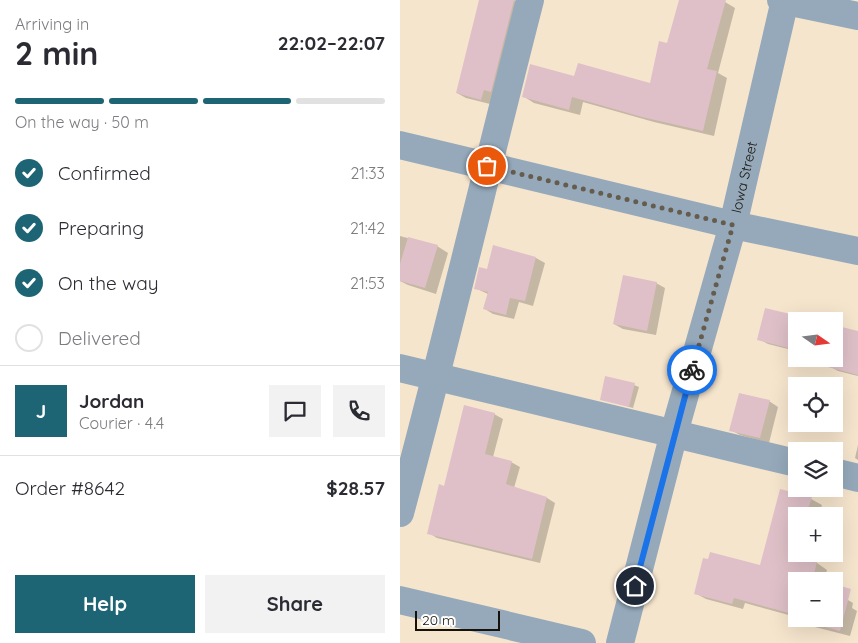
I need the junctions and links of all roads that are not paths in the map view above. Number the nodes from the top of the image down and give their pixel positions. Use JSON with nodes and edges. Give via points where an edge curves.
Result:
{"nodes":[{"id":1,"x":530,"y":0,"type":"edge"},
{"id":2,"x":784,"y":0,"type":"edge"},
{"id":3,"x":858,"y":16,"type":"edge"},
{"id":4,"x":400,"y":145,"type":"edge"},
{"id":5,"x":487,"y":166,"type":"junction"},
{"id":6,"x":733,"y":225,"type":"junction"},
{"id":7,"x":858,"y":251,"type":"edge"},
{"id":8,"x":400,"y":368,"type":"edge"},
{"id":9,"x":437,"y":376,"type":"junction"},
{"id":10,"x":674,"y":433,"type":"junction"},
{"id":11,"x":788,"y":461,"type":"edge"},
{"id":12,"x":843,"y":474,"type":"edge"},
{"id":13,"x":858,"y":478,"type":"edge"},
{"id":14,"x":400,"y":513,"type":"edge"},
{"id":15,"x":400,"y":600,"type":"edge"},
{"id":16,"x":582,"y":643,"type":"edge"},
{"id":17,"x":620,"y":643,"type":"edge"}],
"edges":[{"from":1,"to":5,"type":"street"},
{"from":2,"to":3,"type":"street"},
{"from":2,"to":6,"type":"street","name":"Iowa Street"},
{"from":4,"to":5,"type":"street"},
{"from":5,"to":6,"type":"street"},
{"from":5,"to":9,"type":"street"},
{"from":6,"to":7,"type":"street"},
{"from":6,"to":10,"type":"street","name":"Iowa Street"},
{"from":8,"to":9,"type":"street"},
{"from":9,"to":10,"type":"street"},
{"from":9,"to":14,"type":"street"},
{"from":10,"to":11,"type":"street"},
{"from":10,"to":17,"type":"street","name":"Iowa Street"},
{"from":12,"to":13,"type":"street"},
{"from":15,"to":16,"type":"street"}]}
